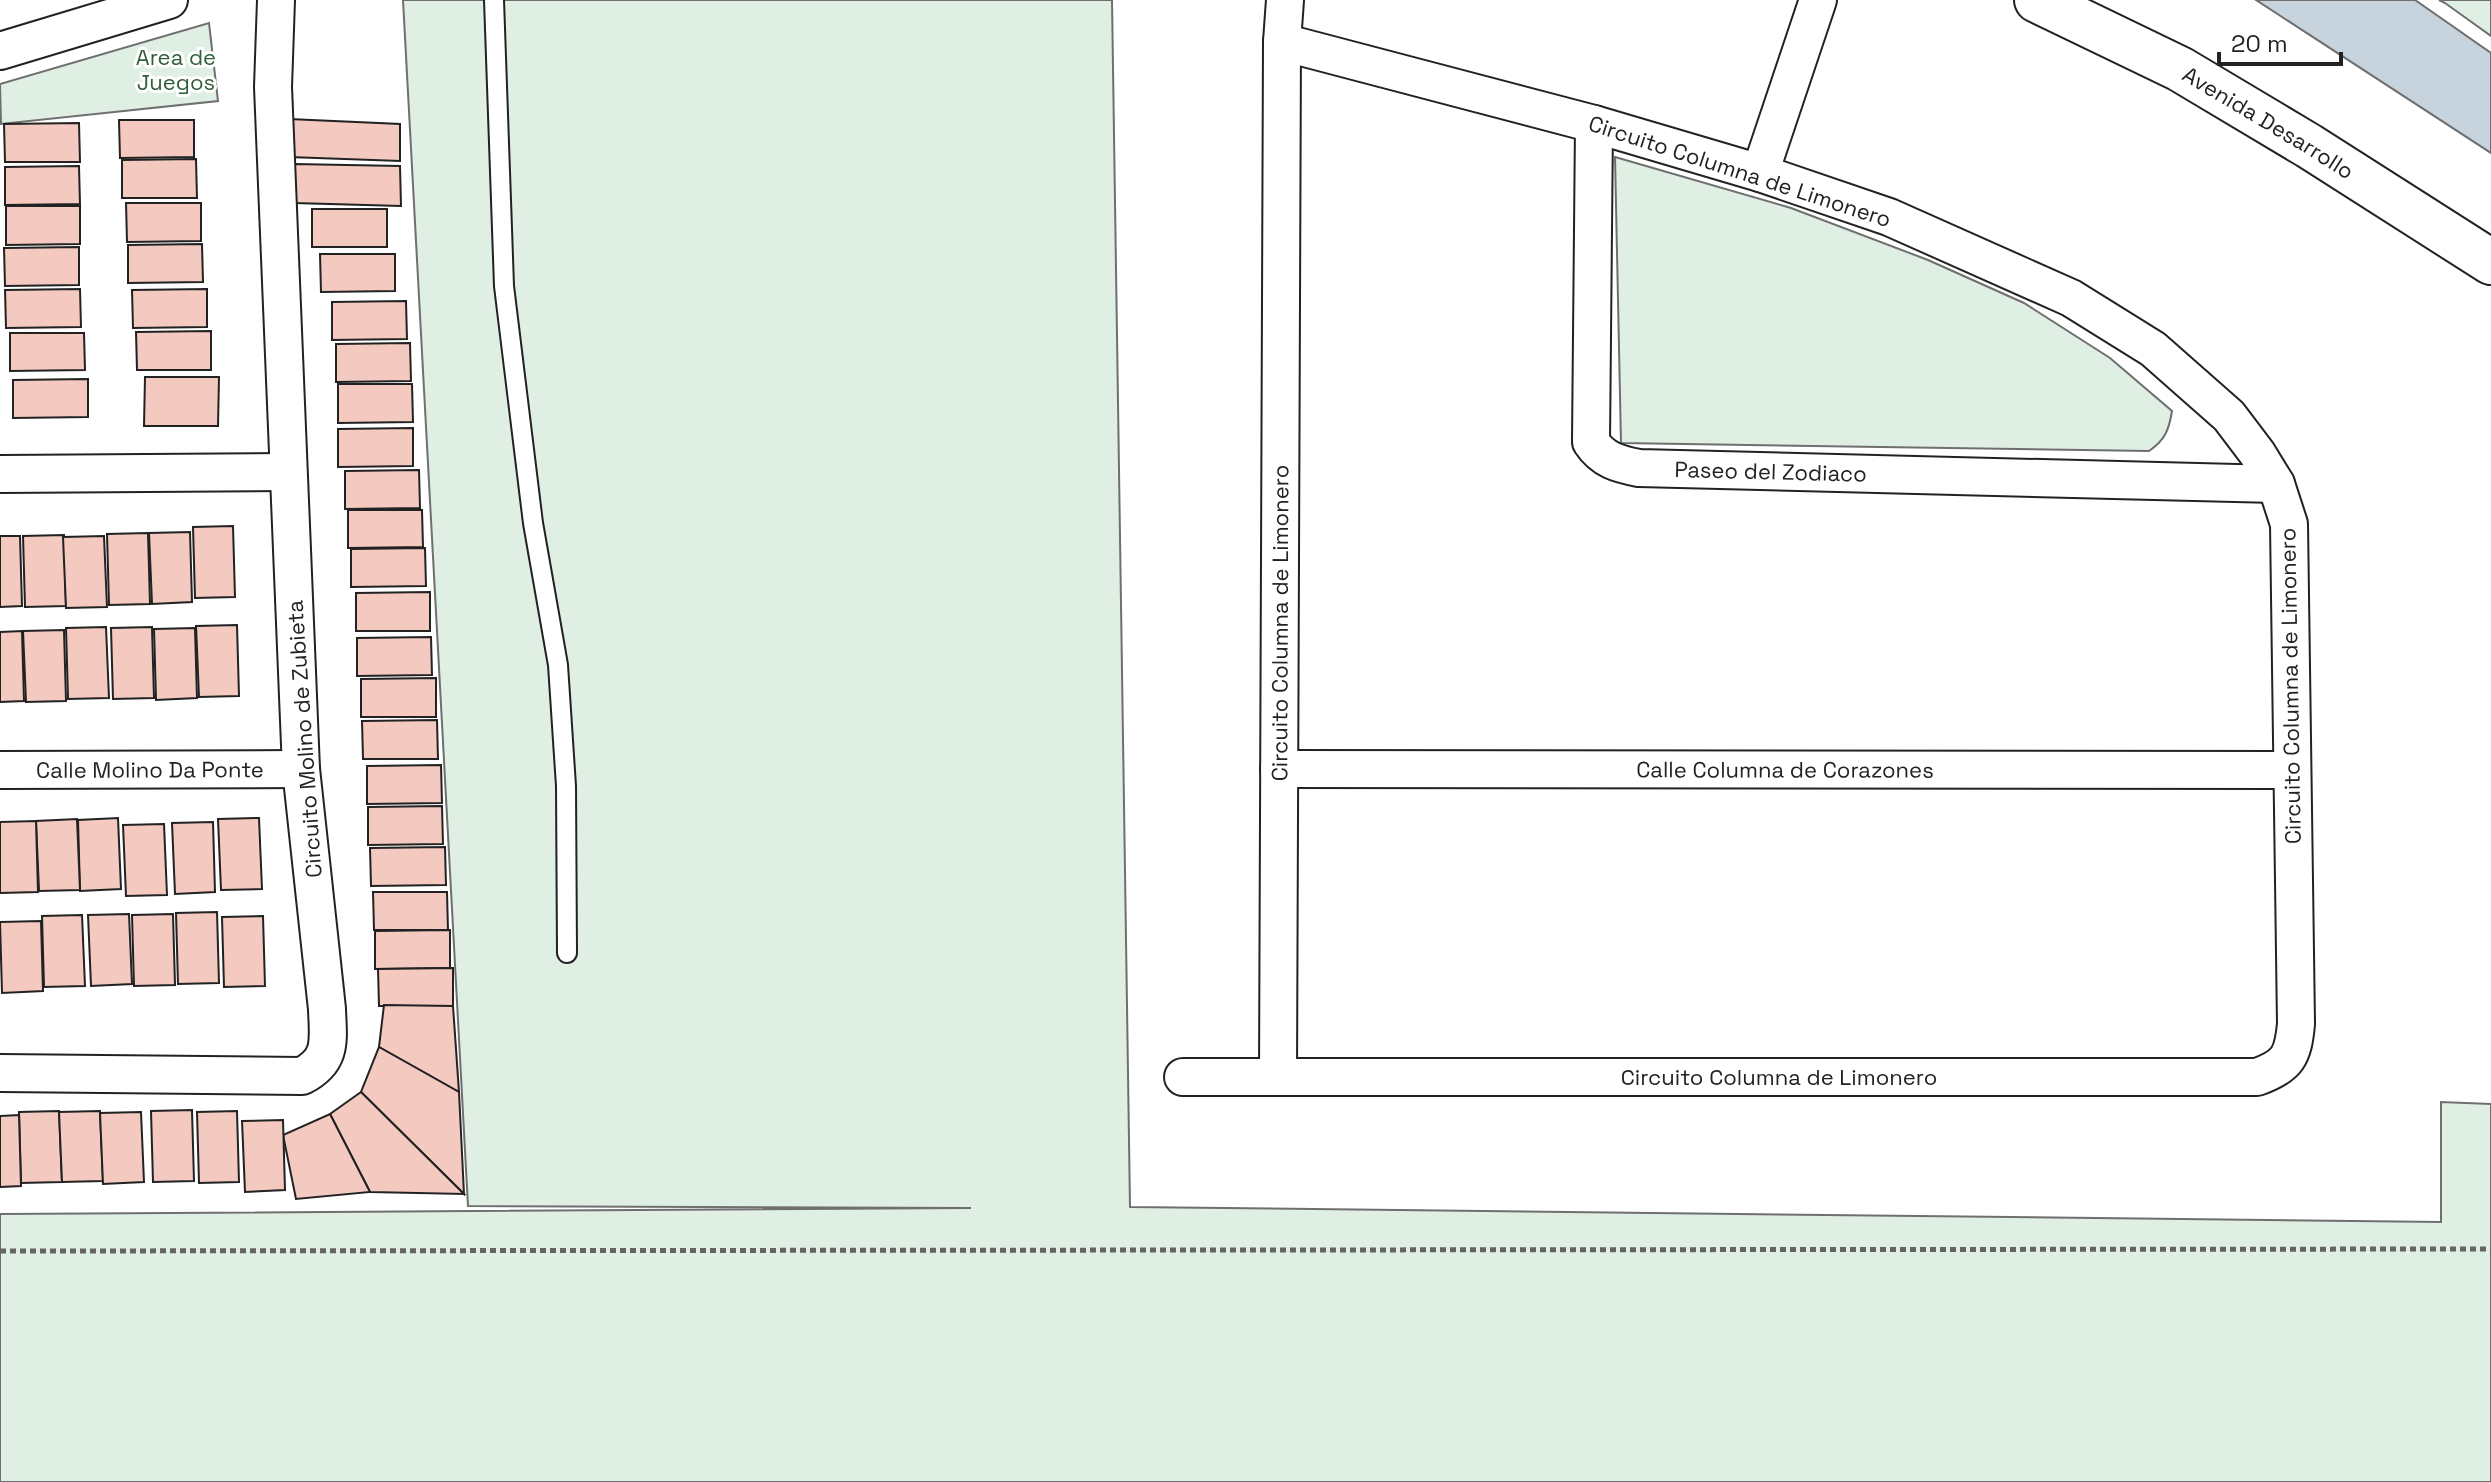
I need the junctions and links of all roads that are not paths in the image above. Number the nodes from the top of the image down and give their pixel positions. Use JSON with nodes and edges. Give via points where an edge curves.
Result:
{"nodes":[{"id":1,"x":169,"y":0,"type":"edge"},
{"id":2,"x":276,"y":0,"type":"edge"},
{"id":3,"x":494,"y":0,"type":"edge"},
{"id":4,"x":1285,"y":0,"type":"edge"},
{"id":5,"x":1818,"y":0,"type":"edge"},
{"id":6,"x":2037,"y":0,"type":"edge"},
{"id":7,"x":1282,"y":42,"type":"junction"},
{"id":8,"x":0,"y":51,"type":"edge"},
{"id":9,"x":1594,"y":124,"type":"junction"},
{"id":10,"x":1760,"y":173,"type":"junction"},
{"id":11,"x":2491,"y":262,"type":"edge"},
{"id":12,"x":287,"y":472,"type":"junction"},
{"id":13,"x":0,"y":474,"type":"edge"},
{"id":14,"x":2276,"y":484,"type":"junction"},
{"id":15,"x":301,"y":769,"type":"junction"},
{"id":16,"x":1279,"y":769,"type":"junction"},
{"id":17,"x":0,"y":770,"type":"edge"},
{"id":18,"x":2291,"y":770,"type":"junction"},
{"id":19,"x":567,"y":953,"type":"dead end"},
{"id":20,"x":0,"y":1073,"type":"edge"},
{"id":21,"x":1183,"y":1077,"type":"dead end"},
{"id":22,"x":1278,"y":1077,"type":"junction"}],
"edges":[{"from":1,"to":8,"type":"street"},
{"from":2,"to":12,"type":"street","name":"Circuito Molino de Zubieta","via":[[273,87]]},
{"from":3,"to":19,"type":"lane","via":[[504,286],[533,523],[558,665],[566,786]]},
{"from":4,"to":7,"type":"street"},
{"from":5,"to":10,"type":"street"},
{"from":6,"to":11,"type":"street","name":"Avenida Desarrollo","via":[[2180,69]]},
{"from":7,"to":9,"type":"street","name":"Circuito Columna de Limonero"},
{"from":7,"to":16,"type":"street","name":"Circuito Columna de Limonero"},
{"from":9,"to":10,"type":"street","name":"Circuito Columna de Limonero"},
{"from":9,"to":14,"type":"street","name":"Paseo del Zodiaco","via":[[1591,442],[1608,460],[1639,468]]},
{"from":10,"to":14,"type":"street","name":"Circuito Columna de Limonero","via":[[1889,217],[2071,298],[2153,349],[2192,382],[2229,416]]},
{"from":12,"to":13,"type":"street"},
{"from":12,"to":15,"type":"street","name":"Circuito Molino de Zubieta"},
{"from":14,"to":18,"type":"street","name":"Circuito Columna de Limonero","via":[[2289,524]]},
{"from":15,"to":17,"type":"street","name":"Calle Molino Da Ponte"},
{"from":15,"to":20,"type":"street","name":"Circuito Molino de Zubieta","via":[[327,1009],[328,1039],[316,1069],[302,1076]]},
{"from":16,"to":18,"type":"street","name":"Calle Columna de Corazones"},
{"from":16,"to":22,"type":"street","name":"Circuito Columna de Limonero"},
{"from":18,"to":22,"type":"street","name":"Circuito Columna de Limonero","via":[[2294,1045],[2275,1071],[2257,1077]]},
{"from":21,"to":22,"type":"street"}]}
